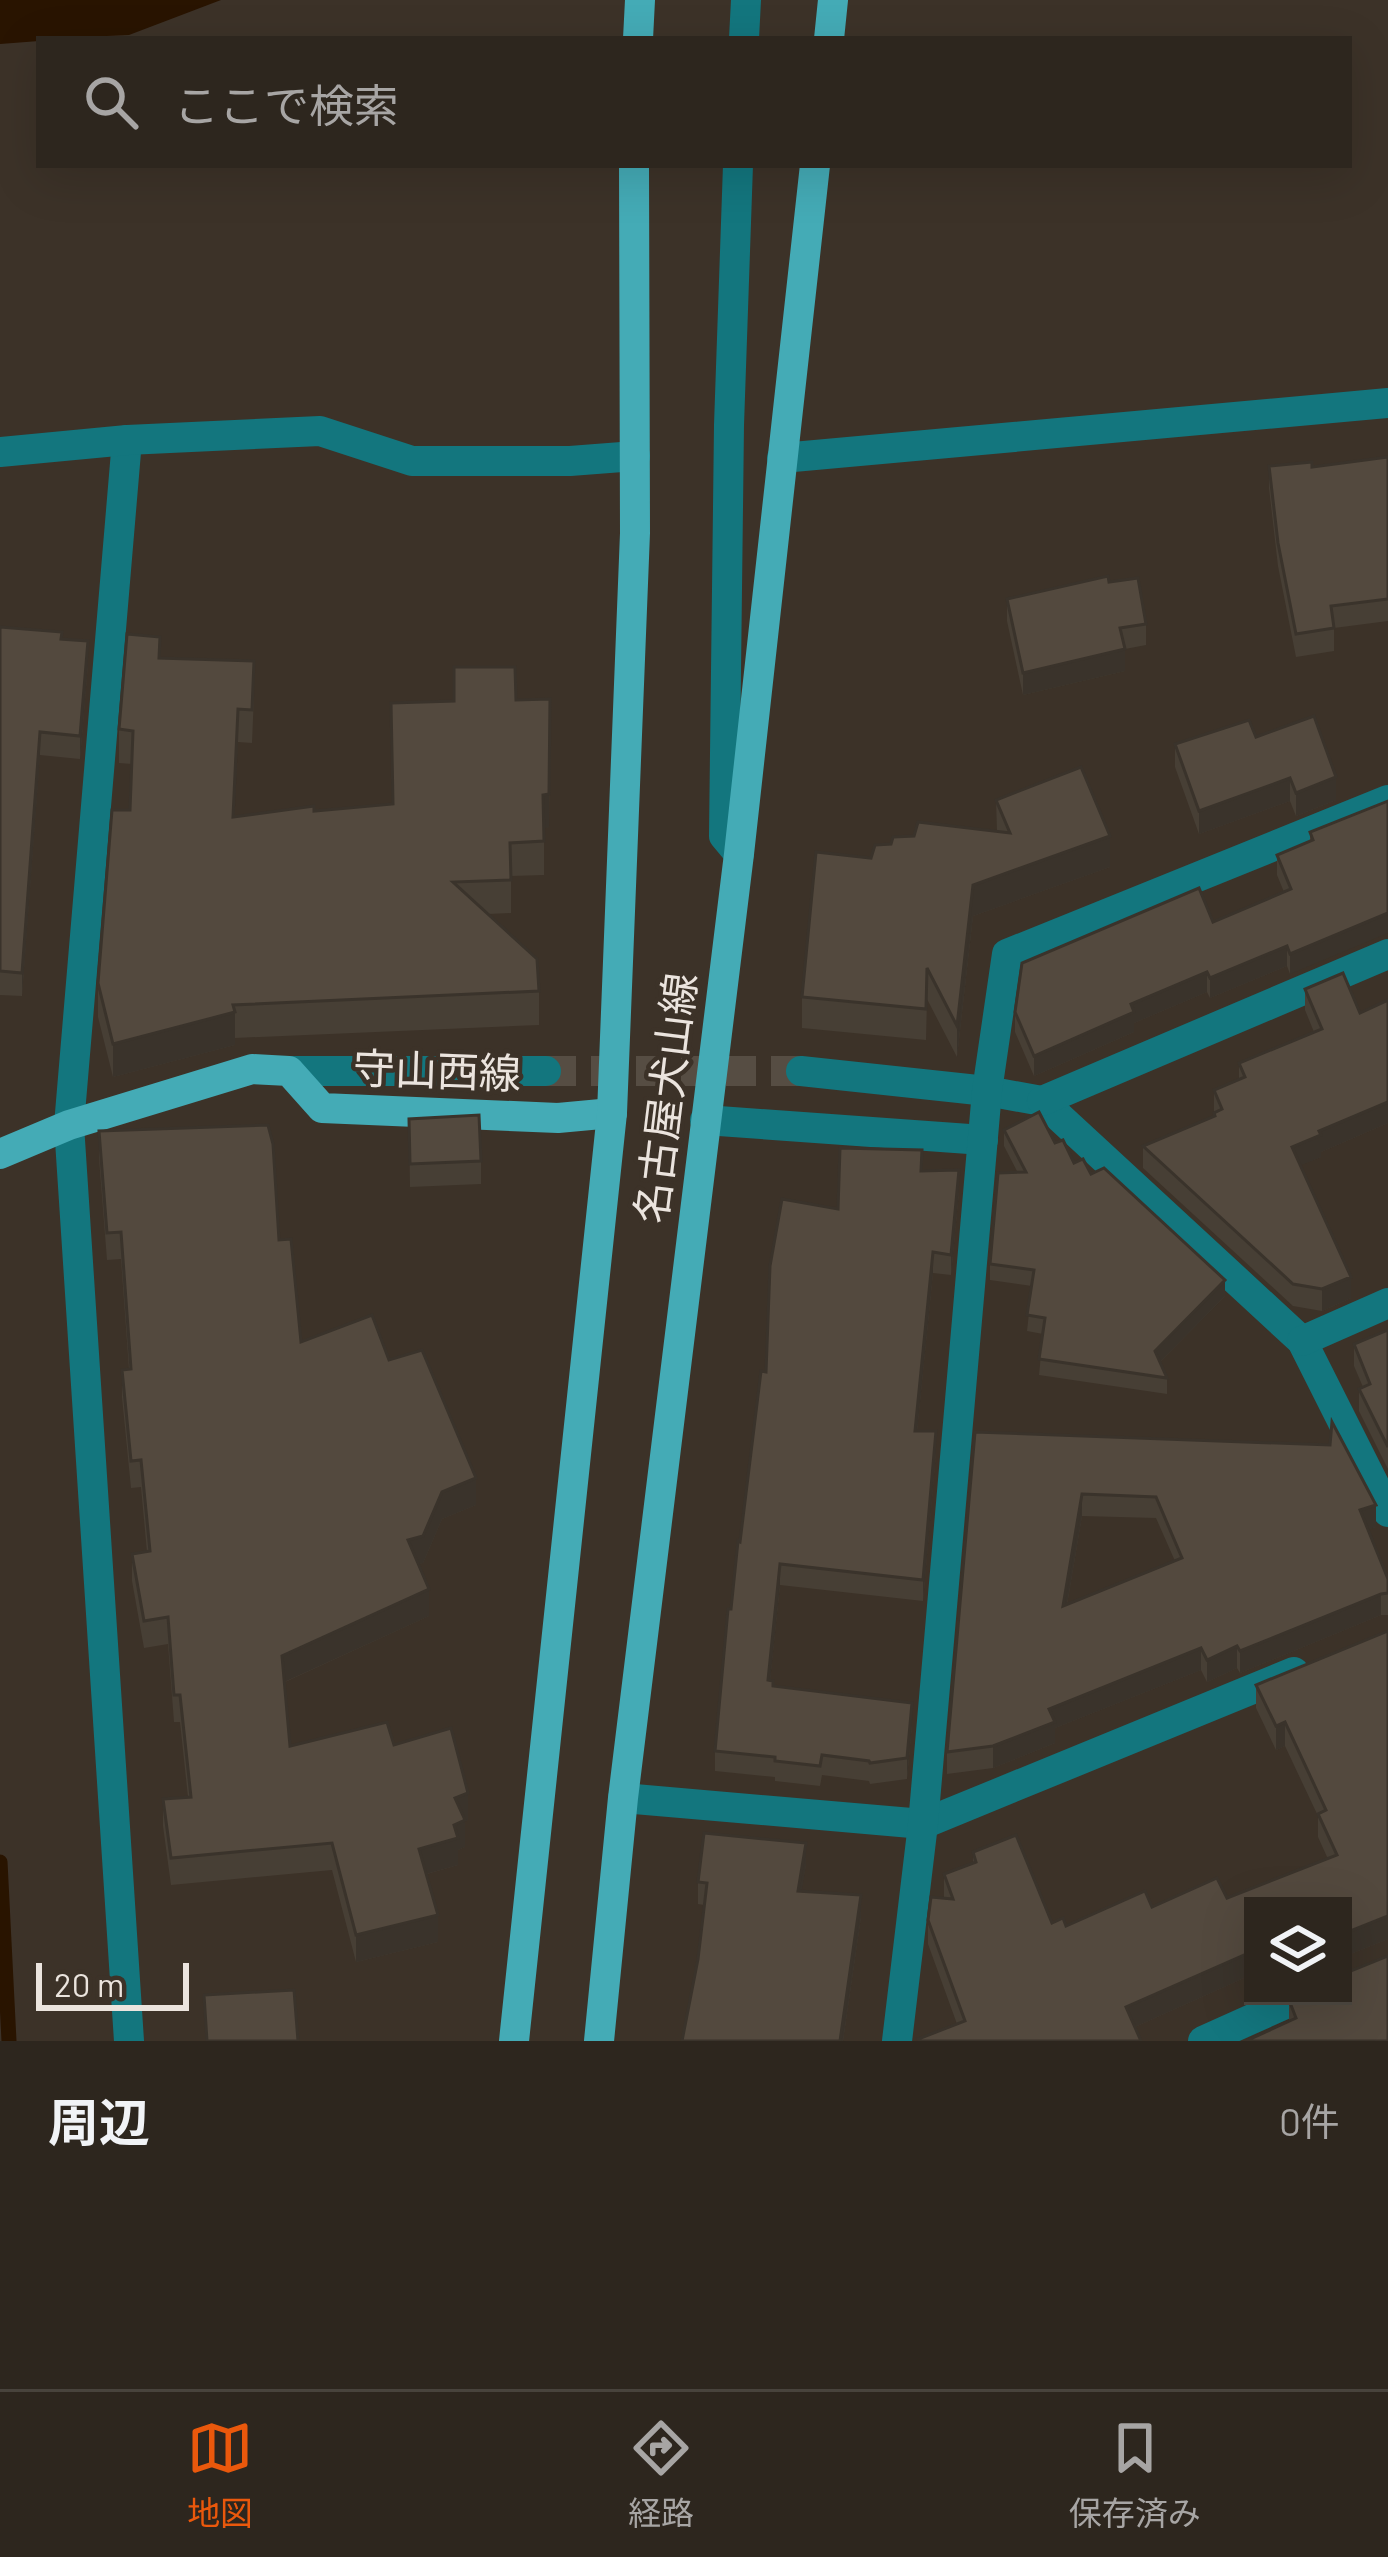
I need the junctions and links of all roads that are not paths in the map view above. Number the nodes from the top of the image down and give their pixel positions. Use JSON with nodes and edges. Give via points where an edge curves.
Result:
{"nodes":[{"id":1,"x":640,"y":0,"type":"edge"},
{"id":2,"x":746,"y":0,"type":"edge"},
{"id":3,"x":833,"y":0,"type":"edge"},
{"id":4,"x":638,"y":36,"type":"edge"},
{"id":5,"x":744,"y":36,"type":"edge"},
{"id":6,"x":829,"y":36,"type":"edge"},
{"id":7,"x":634,"y":168,"type":"edge"},
{"id":8,"x":738,"y":168,"type":"edge"},
{"id":9,"x":815,"y":168,"type":"edge"},
{"id":10,"x":1388,"y":403,"type":"edge"},
{"id":11,"x":127,"y":440,"type":"junction"},
{"id":12,"x":634,"y":443,"type":"junction"},
{"id":13,"x":0,"y":452,"type":"edge"},
{"id":14,"x":782,"y":458,"type":"junction"},
{"id":15,"x":1388,"y":800,"type":"edge"},
{"id":16,"x":739,"y":854,"type":"junction"},
{"id":17,"x":1388,"y":954,"type":"edge"},
{"id":18,"x":289,"y":1071,"type":"junction"},
{"id":19,"x":546,"y":1071,"type":"tunnel mouth"},
{"id":20,"x":801,"y":1071,"type":"tunnel mouth"},
{"id":21,"x":987,"y":1091,"type":"junction"},
{"id":22,"x":1042,"y":1101,"type":"junction"},
{"id":23,"x":612,"y":1113,"type":"junction"},
{"id":24,"x":705,"y":1120,"type":"junction"},
{"id":25,"x":69,"y":1125,"type":"junction"},
{"id":26,"x":983,"y":1140,"type":"junction"},
{"id":27,"x":0,"y":1154,"type":"edge"},
{"id":28,"x":1388,"y":1303,"type":"edge"},
{"id":29,"x":1302,"y":1341,"type":"junction"},
{"id":30,"x":1388,"y":1512,"type":"edge"},
{"id":31,"x":1322,"y":1660,"type":"edge"},
{"id":32,"x":623,"y":1798,"type":"junction"},
{"id":33,"x":923,"y":1824,"type":"junction"},
{"id":34,"x":1283,"y":2005,"type":"edge"},
{"id":35,"x":129,"y":2041,"type":"edge"},
{"id":36,"x":514,"y":2041,"type":"edge"},
{"id":37,"x":599,"y":2041,"type":"edge"},
{"id":38,"x":897,"y":2041,"type":"edge"},
{"id":39,"x":1203,"y":2041,"type":"edge"}],
"edges":[{"from":1,"to":4,"type":"main road"},
{"from":2,"to":5,"type":"street"},
{"from":3,"to":6,"type":"main road"},
{"from":7,"to":12,"type":"main road","name":"名古屋犬山線"},
{"from":8,"to":16,"type":"street","via":[[724,836]]},
{"from":9,"to":14,"type":"main road","name":"名古屋犬山線"},
{"from":10,"to":14,"type":"street"},
{"from":11,"to":12,"type":"street","via":[[320,431],[412,461],[548,462]]},
{"from":11,"to":13,"type":"street"},
{"from":11,"to":25,"type":"street"},
{"from":12,"to":23,"type":"main road","name":"名古屋犬山線"},
{"from":14,"to":16,"type":"main road","name":"名古屋犬山線"},
{"from":15,"to":21,"type":"street","via":[[1007,953]]},
{"from":16,"to":24,"type":"main road","name":"名古屋犬山線"},
{"from":17,"to":22,"type":"street"},
{"from":18,"to":19,"type":"street"},
{"from":18,"to":23,"type":"main road","name":"守山西線","via":[[322,1108]]},
{"from":18,"to":25,"type":"main road","via":[[252,1070]]},
{"from":20,"to":21,"type":"street"},
{"from":21,"to":22,"type":"street"},
{"from":21,"to":26,"type":"street"},
{"from":22,"to":29,"type":"street"},
{"from":23,"to":36,"type":"main road","name":"名古屋犬山線"},
{"from":24,"to":26,"type":"street"},
{"from":24,"to":32,"type":"main road","name":"名古屋犬山線"},
{"from":25,"to":27,"type":"main road"},
{"from":25,"to":35,"type":"street"},
{"from":26,"to":33,"type":"street"},
{"from":28,"to":29,"type":"street"},
{"from":29,"to":30,"type":"street"},
{"from":31,"to":33,"type":"street"},
{"from":32,"to":33,"type":"street"},
{"from":32,"to":37,"type":"main road","name":"名古屋犬山線"},
{"from":33,"to":38,"type":"street"},
{"from":34,"to":39,"type":"street"}]}
